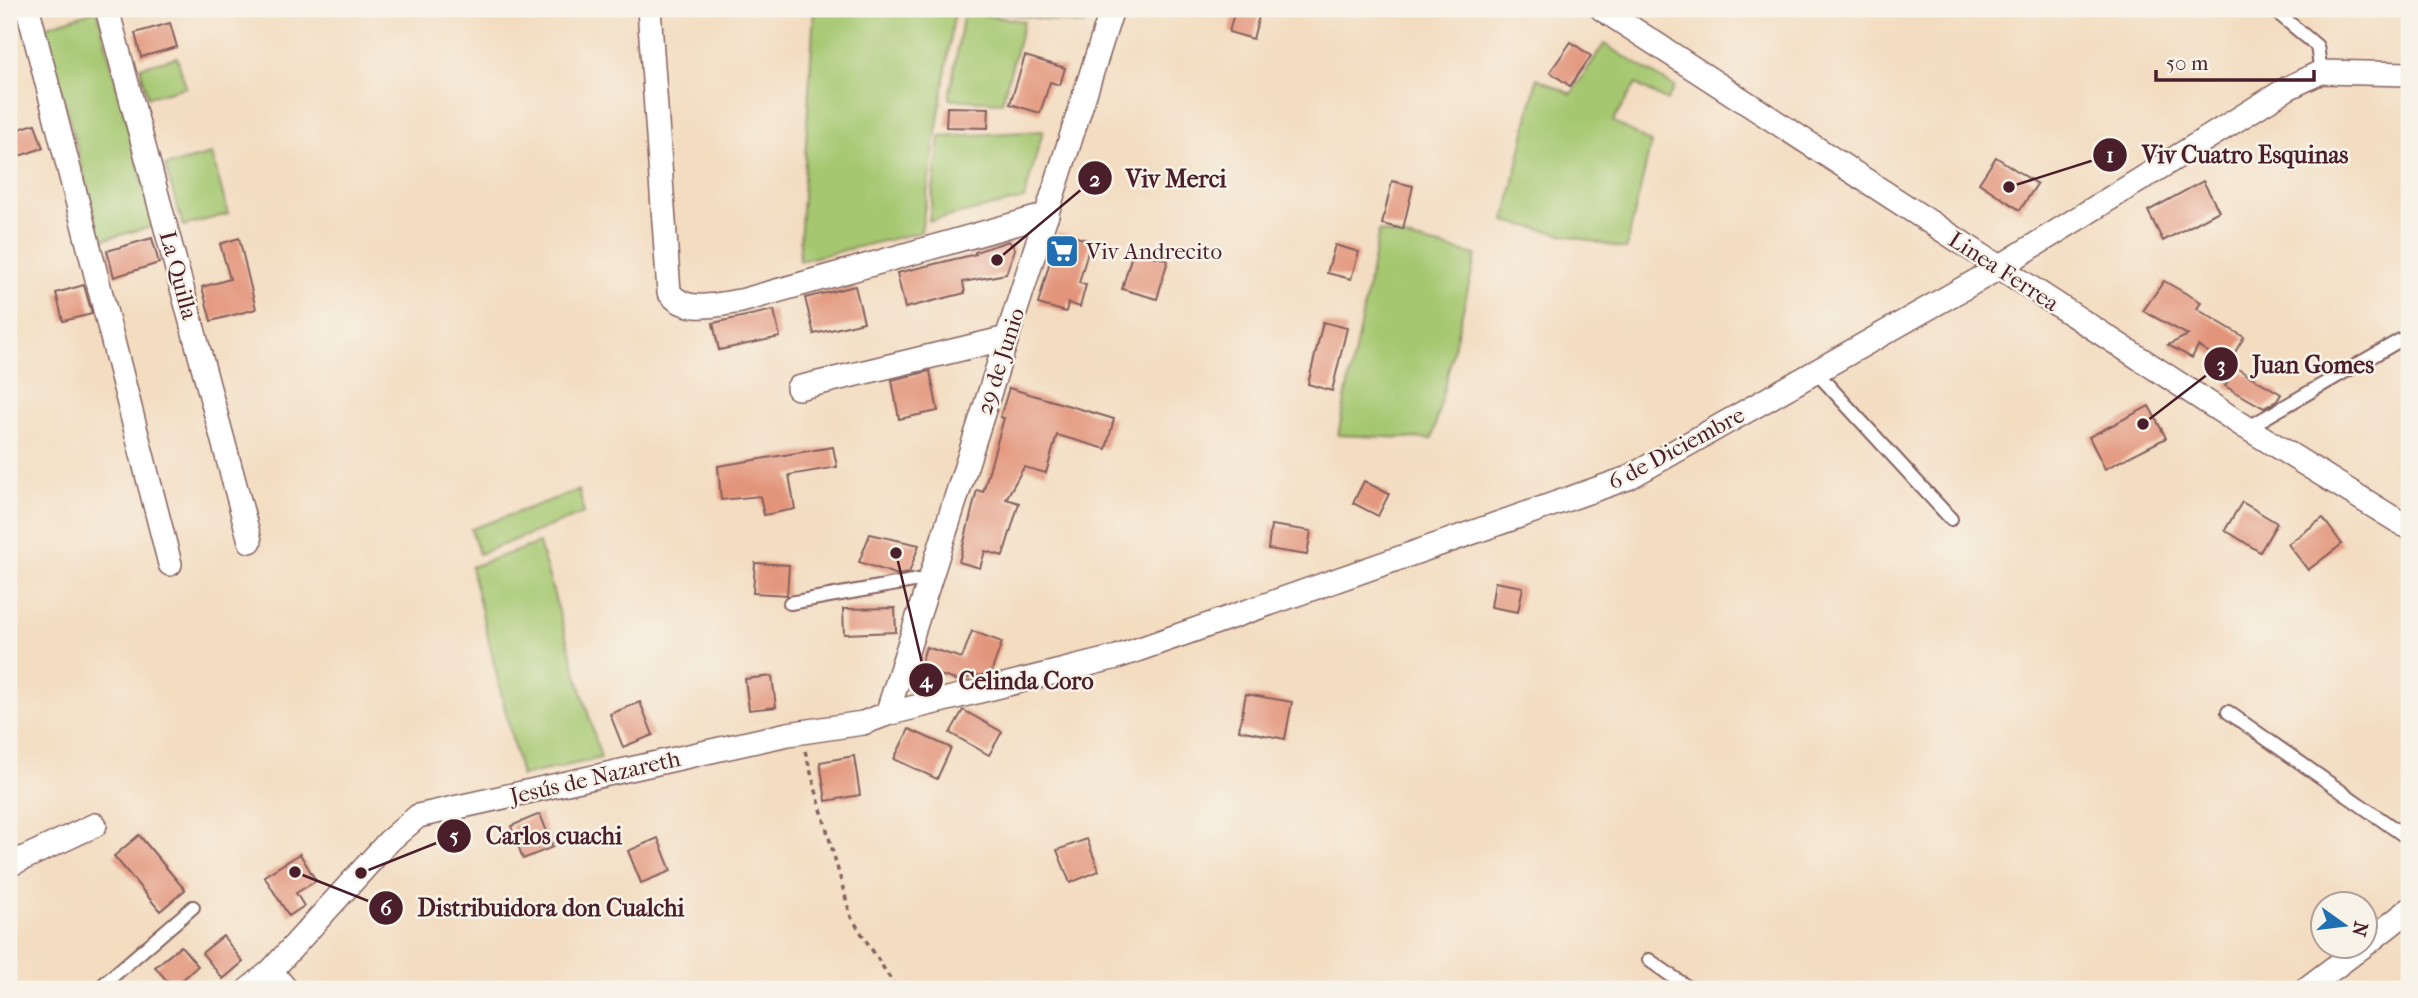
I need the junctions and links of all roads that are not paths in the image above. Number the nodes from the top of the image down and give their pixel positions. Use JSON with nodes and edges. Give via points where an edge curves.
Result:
{"nodes":[{"id":1,"x":28,"y":9,"type":"edge"},
{"id":2,"x":107,"y":9,"type":"edge"},
{"id":3,"x":649,"y":9,"type":"edge"},
{"id":4,"x":1112,"y":9,"type":"edge"},
{"id":5,"x":1602,"y":9,"type":"edge"},
{"id":6,"x":2273,"y":9,"type":"edge"},
{"id":7,"x":2321,"y":72,"type":"junction"},
{"id":8,"x":2409,"y":74,"type":"edge"},
{"id":9,"x":1047,"y":215,"type":"junction"},
{"id":10,"x":1998,"y":268,"type":"junction"},
{"id":11,"x":2409,"y":335,"type":"edge"},
{"id":12,"x":1007,"y":338,"type":"junction"},
{"id":13,"x":1816,"y":372,"type":"junction"},
{"id":14,"x":798,"y":388,"type":"dead end"},
{"id":15,"x":2247,"y":428,"type":"junction"},
{"id":16,"x":1951,"y":519,"type":"dead end"},
{"id":17,"x":2409,"y":528,"type":"edge"},
{"id":18,"x":250,"y":541,"type":"dead end"},
{"id":19,"x":170,"y":564,"type":"dead end"},
{"id":20,"x":930,"y":578,"type":"junction"},
{"id":21,"x":790,"y":603,"type":"dead end"},
{"id":22,"x":2228,"y":712,"type":"dead end"},
{"id":23,"x":887,"y":713,"type":"junction"},
{"id":24,"x":95,"y":825,"type":"dead end"},
{"id":25,"x":2409,"y":839,"type":"edge"},
{"id":26,"x":9,"y":865,"type":"edge"},
{"id":27,"x":193,"y":907,"type":"dead end"},
{"id":28,"x":2409,"y":911,"type":"edge"},
{"id":29,"x":2380,"y":933,"type":"edge"},
{"id":30,"x":1649,"y":960,"type":"dead end"},
{"id":31,"x":2344,"y":960,"type":"edge"},
{"id":32,"x":271,"y":971,"type":"junction"},
{"id":33,"x":98,"y":989,"type":"edge"},
{"id":34,"x":249,"y":989,"type":"edge"},
{"id":35,"x":286,"y":989,"type":"edge"},
{"id":36,"x":1689,"y":989,"type":"edge"},
{"id":37,"x":2306,"y":989,"type":"edge"}],
"edges":[{"from":1,"to":19,"type":"street"},
{"from":2,"to":18,"type":"street","name":"La Quilla"},
{"from":3,"to":9,"type":"street","via":[[670,292],[676,301],[690,306],[741,301]]},
{"from":4,"to":9,"type":"street","name":"29 de Junio"},
{"from":5,"to":10,"type":"street","name":"Linea Ferrea"},
{"from":6,"to":7,"type":"lane","via":[[2317,46]]},
{"from":7,"to":8,"type":"street","name":"6 de Diciembre"},
{"from":7,"to":10,"type":"street","name":"6 de Diciembre"},
{"from":9,"to":12,"type":"street","name":"29 de Junio"},
{"from":10,"to":13,"type":"street","name":"6 de Diciembre"},
{"from":10,"to":15,"type":"street","name":"Linea Ferrea"},
{"from":11,"to":15,"type":"lane"},
{"from":12,"to":14,"type":"street"},
{"from":12,"to":20,"type":"street","name":"29 de Junio"},
{"from":13,"to":16,"type":"lane"},
{"from":13,"to":23,"type":"street","name":"6 de Diciembre","via":[[1628,478],[1117,657]]},
{"from":15,"to":17,"type":"street","name":"Linea Ferrea"},
{"from":20,"to":21,"type":"lane"},
{"from":20,"to":23,"type":"street","name":"29 de Junio"},
{"from":22,"to":25,"type":"lane"},
{"from":23,"to":32,"type":"street","name":"Jesús de Nazareth","via":[[863,723],[800,732],[418,816],[389,841]]},
{"from":24,"to":26,"type":"street"},
{"from":27,"to":33,"type":"lane"},
{"from":28,"to":29,"type":"street"},
{"from":30,"to":36,"type":"lane"},
{"from":31,"to":37,"type":"street"},
{"from":32,"to":34,"type":"street","name":"Jesús de Nazareth"},
{"from":32,"to":35,"type":"street"}]}
